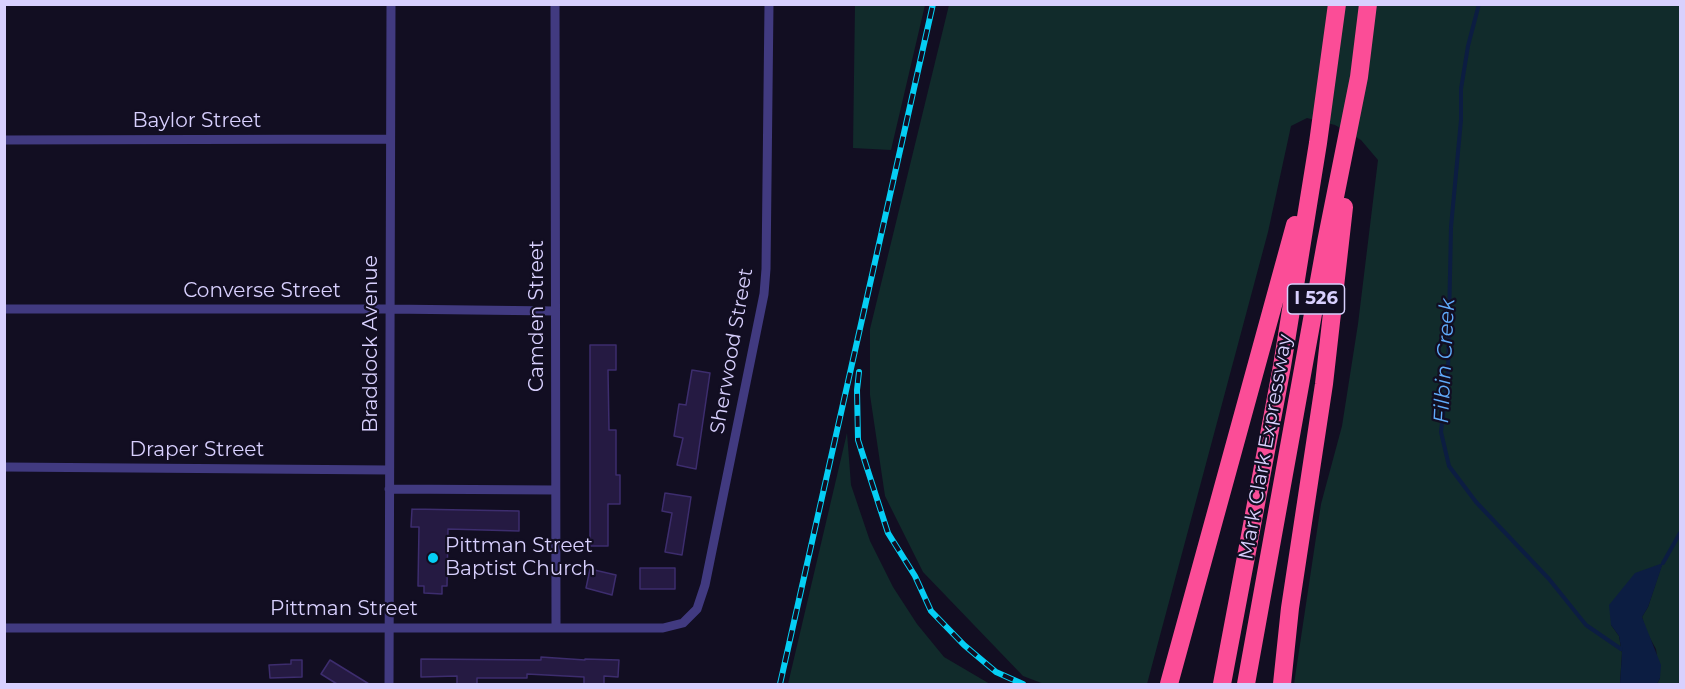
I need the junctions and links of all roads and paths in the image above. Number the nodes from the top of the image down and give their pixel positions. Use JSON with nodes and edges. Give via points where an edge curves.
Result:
{"nodes":[{"id":1,"x":391,"y":4,"type":"edge"},
{"id":2,"x":555,"y":4,"type":"edge"},
{"id":3,"x":769,"y":4,"type":"edge"},
{"id":4,"x":1337,"y":4,"type":"edge"},
{"id":5,"x":1368,"y":4,"type":"edge"},
{"id":6,"x":1359,"y":77,"type":"junction"},
{"id":7,"x":390,"y":139,"type":"junction"},
{"id":8,"x":4,"y":140,"type":"edge"},
{"id":9,"x":1318,"y":143,"type":"junction"},
{"id":10,"x":4,"y":309,"type":"edge"},
{"id":11,"x":389,"y":309,"type":"junction"},
{"id":12,"x":555,"y":311,"type":"junction"},
{"id":13,"x":4,"y":467,"type":"edge"},
{"id":14,"x":389,"y":470,"type":"junction"},
{"id":15,"x":389,"y":489,"type":"junction"},
{"id":16,"x":555,"y":490,"type":"junction"},
{"id":17,"x":683,"y":623,"type":"joint"},
{"id":18,"x":4,"y":628,"type":"edge"},
{"id":19,"x":389,"y":628,"type":"junction"},
{"id":20,"x":556,"y":628,"type":"junction"},
{"id":21,"x":389,"y":684,"type":"edge"},
{"id":22,"x":1168,"y":684,"type":"edge"},
{"id":23,"x":1222,"y":684,"type":"edge"},
{"id":24,"x":1246,"y":684,"type":"edge"},
{"id":25,"x":1282,"y":684,"type":"edge"}],
"edges":[{"from":1,"to":7,"type":"street","name":"Braddock Avenue"},
{"from":2,"to":12,"type":"street","name":"Camden Street"},
{"from":3,"to":17,"type":"street","name":"Sherwood Street","via":[[764,294],[705,585],[697,609]]},
{"from":4,"to":9,"type":"highway","name":"Mark Clark Expressway","number":"I 526"},
{"from":5,"to":6,"type":"highway","name":"Mark Clark Expressway","number":"I 526"},
{"from":6,"to":24,"type":"highway","name":"Mark Clark Expressway","number":"I 526"},
{"from":6,"to":25,"type":"highway","via":[[1324,384]]},
{"from":7,"to":8,"type":"street","name":"Baylor Street"},
{"from":7,"to":11,"type":"street","name":"Braddock Avenue"},
{"from":9,"to":22,"type":"highway"},
{"from":9,"to":23,"type":"highway","name":"Mark Clark Expressway","number":"I 526","via":[[1268,443]]},
{"from":10,"to":11,"type":"street","name":"Converse Street"},
{"from":11,"to":12,"type":"street","name":"Converse Street"},
{"from":11,"to":14,"type":"street","name":"Braddock Avenue"},
{"from":12,"to":16,"type":"street","name":"Camden Street"},
{"from":13,"to":14,"type":"street","name":"Draper Street"},
{"from":14,"to":15,"type":"street","name":"Braddock Avenue"},
{"from":15,"to":16,"type":"street"},
{"from":15,"to":19,"type":"street","name":"Braddock Avenue"},
{"from":16,"to":20,"type":"street","name":"Camden Street"},
{"from":17,"to":20,"type":"street","name":"Pittman Street","via":[[663,628]]},
{"from":18,"to":19,"type":"street","name":"Pittman Street"},
{"from":19,"to":20,"type":"street","name":"Pittman Street"},
{"from":19,"to":21,"type":"street","name":"Braddock Avenue"}]}
